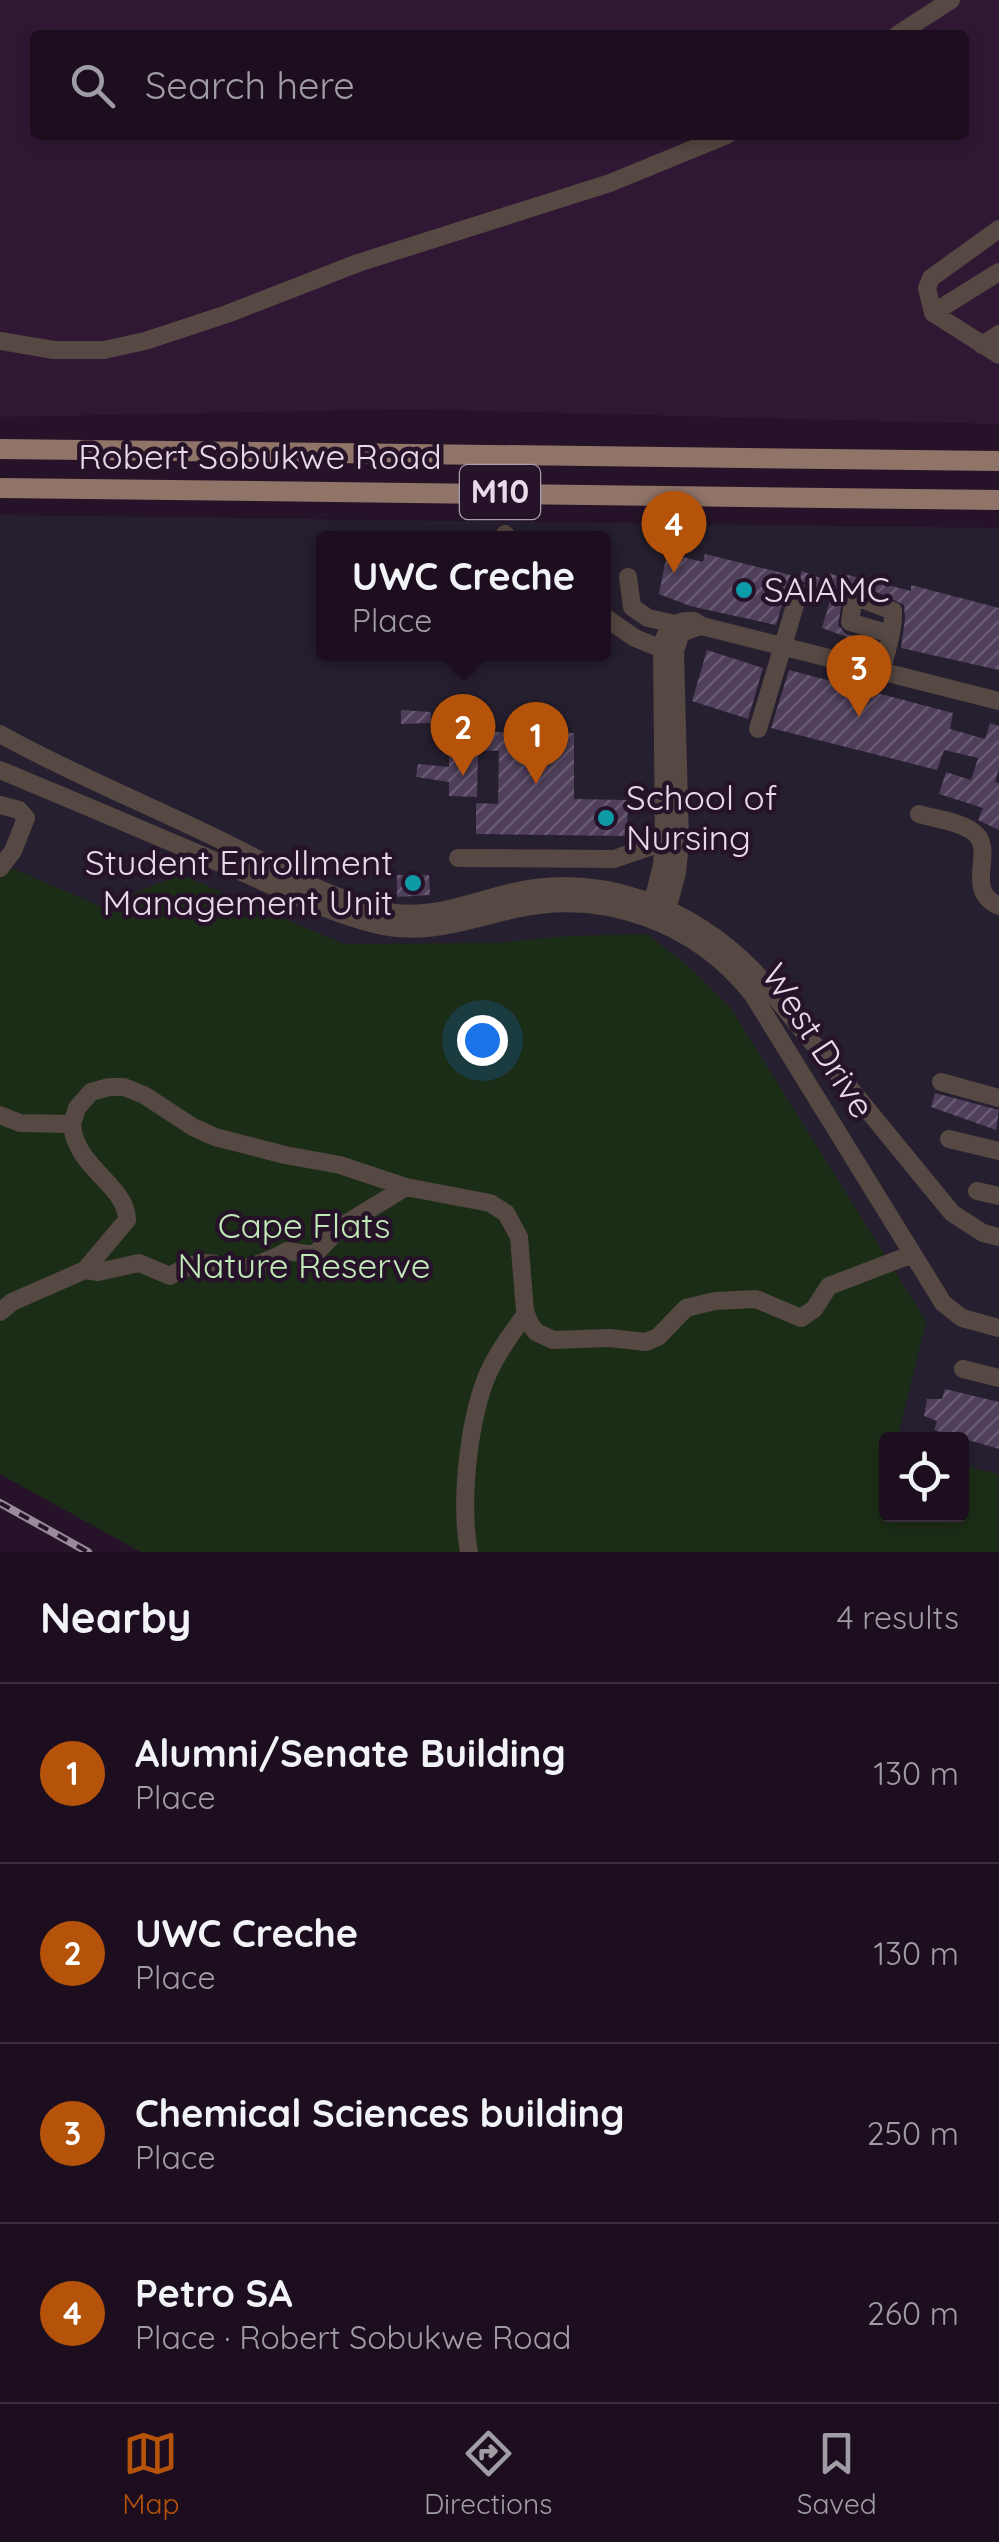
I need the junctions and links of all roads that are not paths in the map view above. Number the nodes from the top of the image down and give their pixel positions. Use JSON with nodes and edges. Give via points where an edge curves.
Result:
{"nodes":[{"id":1,"x":951,"y":0,"type":"edge"},
{"id":2,"x":905,"y":30,"type":"edge"},
{"id":3,"x":715,"y":140,"type":"edge"},
{"id":4,"x":999,"y":229,"type":"edge"},
{"id":5,"x":999,"y":272,"type":"edge"},
{"id":6,"x":934,"y":313,"type":"junction"},
{"id":7,"x":999,"y":334,"type":"edge"},
{"id":8,"x":0,"y":341,"type":"edge"},
{"id":9,"x":982,"y":345,"type":"junction"},
{"id":10,"x":999,"y":354,"type":"edge"},
{"id":11,"x":0,"y":449,"type":"edge"},
{"id":12,"x":999,"y":461,"type":"edge"},
{"id":13,"x":0,"y":488,"type":"edge"},
{"id":14,"x":999,"y":500,"type":"edge"},
{"id":15,"x":628,"y":576,"type":"dead end"},
{"id":16,"x":798,"y":592,"type":"dead end"},
{"id":17,"x":611,"y":622,"type":"edge"},
{"id":18,"x":690,"y":624,"type":"junction"},
{"id":19,"x":890,"y":634,"type":"dead end"},
{"id":20,"x":782,"y":646,"type":"junction"},
{"id":21,"x":662,"y":650,"type":"junction"},
{"id":22,"x":882,"y":672,"type":"junction"},
{"id":23,"x":999,"y":701,"type":"edge"},
{"id":24,"x":758,"y":728,"type":"dead end"},
{"id":25,"x":670,"y":731,"type":"junction"},
{"id":26,"x":0,"y":734,"type":"edge"},
{"id":27,"x":0,"y":770,"type":"edge"},
{"id":28,"x":0,"y":805,"type":"edge"},
{"id":29,"x":919,"y":814,"type":"dead end"},
{"id":30,"x":672,"y":842,"type":"junction"},
{"id":31,"x":458,"y":858,"type":"dead end"},
{"id":32,"x":0,"y":868,"type":"edge"},
{"id":33,"x":999,"y":906,"type":"edge"},
{"id":34,"x":658,"y":913,"type":"junction"},
{"id":35,"x":941,"y":1082,"type":"dead end"},
{"id":36,"x":999,"y":1098,"type":"edge"},
{"id":37,"x":0,"y":1114,"type":"edge"},
{"id":38,"x":72,"y":1124,"type":"junction"},
{"id":39,"x":950,"y":1139,"type":"dead end"},
{"id":40,"x":999,"y":1151,"type":"edge"},
{"id":41,"x":406,"y":1188,"type":"junction"},
{"id":42,"x":978,"y":1191,"type":"dead end"},
{"id":43,"x":999,"y":1196,"type":"edge"},
{"id":44,"x":999,"y":1237,"type":"edge"},
{"id":45,"x":913,"y":1254,"type":"junction"},
{"id":46,"x":84,"y":1270,"type":"junction"},
{"id":47,"x":0,"y":1312,"type":"edge"},
{"id":48,"x":526,"y":1314,"type":"junction"},
{"id":49,"x":999,"y":1328,"type":"edge"},
{"id":50,"x":963,"y":1369,"type":"dead end"},
{"id":51,"x":999,"y":1378,"type":"edge"},
{"id":52,"x":469,"y":1552,"type":"edge"}],
"edges":[{"from":1,"to":2,"type":"lane"},
{"from":3,"to":8,"type":"lane","via":[[610,184],[358,263],[146,342],[54,350]]},
{"from":4,"to":6,"type":"lane","via":[[931,278]]},
{"from":5,"to":6,"type":"lane"},
{"from":6,"to":9,"type":"lane"},
{"from":7,"to":9,"type":"lane"},
{"from":9,"to":10,"type":"lane"},
{"from":11,"to":12,"type":"main road","name":"Robert Sobukwe Road","number":"M10"},
{"from":13,"to":14,"type":"main road","name":"Robert Sobukwe Road","number":"M10"},
{"from":15,"to":18,"type":"lane","via":[[632,607],[648,618]]},
{"from":16,"to":20,"type":"lane"},
{"from":17,"to":21,"type":"lane"},
{"from":18,"to":20,"type":"lane"},
{"from":18,"to":21,"type":"lane","via":[[667,632]]},
{"from":18,"to":25,"type":"lane","via":[[677,641]]},
{"from":19,"to":22,"type":"lane"},
{"from":20,"to":22,"type":"lane"},
{"from":20,"to":24,"type":"lane"},
{"from":21,"to":25,"type":"lane"},
{"from":22,"to":23,"type":"lane"},
{"from":25,"to":30,"type":"lane"},
{"from":26,"to":34,"type":"lane","name":"West Drive","via":[[382,911],[452,911],[512,892],[568,886],[610,891]]},
{"from":27,"to":34,"type":"lane","name":"West Drive","via":[[375,924],[428,930],[569,902]]},
{"from":28,"to":32,"type":"lane","via":[[26,818]]},
{"from":29,"to":33,"type":"lane","via":[[977,835],[984,895]]},
{"from":30,"to":31,"type":"lane","via":[[614,859]]},
{"from":30,"to":34,"type":"lane"},
{"from":34,"to":44,"type":"lane","name":"West Drive","via":[[733,949],[952,1213]]},
{"from":34,"to":45,"type":"lane","name":"West Drive","via":[[720,958],[753,995]]},
{"from":35,"to":36,"type":"lane"},
{"from":37,"to":38,"type":"lane","via":[[20,1124]]},
{"from":38,"to":41,"type":"lane","via":[[91,1092],[124,1088],[214,1137],[340,1165]]},
{"from":38,"to":46,"type":"lane","via":[[79,1152],[127,1212],[122,1228]]},
{"from":39,"to":40,"type":"lane"},
{"from":41,"to":46,"type":"lane","via":[[342,1226],[314,1255],[287,1251],[236,1271],[188,1265],[170,1276],[139,1263]]},
{"from":41,"to":48,"type":"lane","via":[[473,1198],[506,1213],[518,1238]]},
{"from":42,"to":43,"type":"lane"},
{"from":45,"to":48,"type":"lane","via":[[829,1286],[806,1316],[756,1299],[700,1302],[646,1342],[553,1340],[536,1332]]},
{"from":45,"to":49,"type":"lane","name":"West Drive","via":[[952,1311]]},
{"from":46,"to":47,"type":"lane"},
{"from":48,"to":52,"type":"lane","via":[[486,1381],[473,1432],[464,1525]]},
{"from":50,"to":51,"type":"lane"}]}
